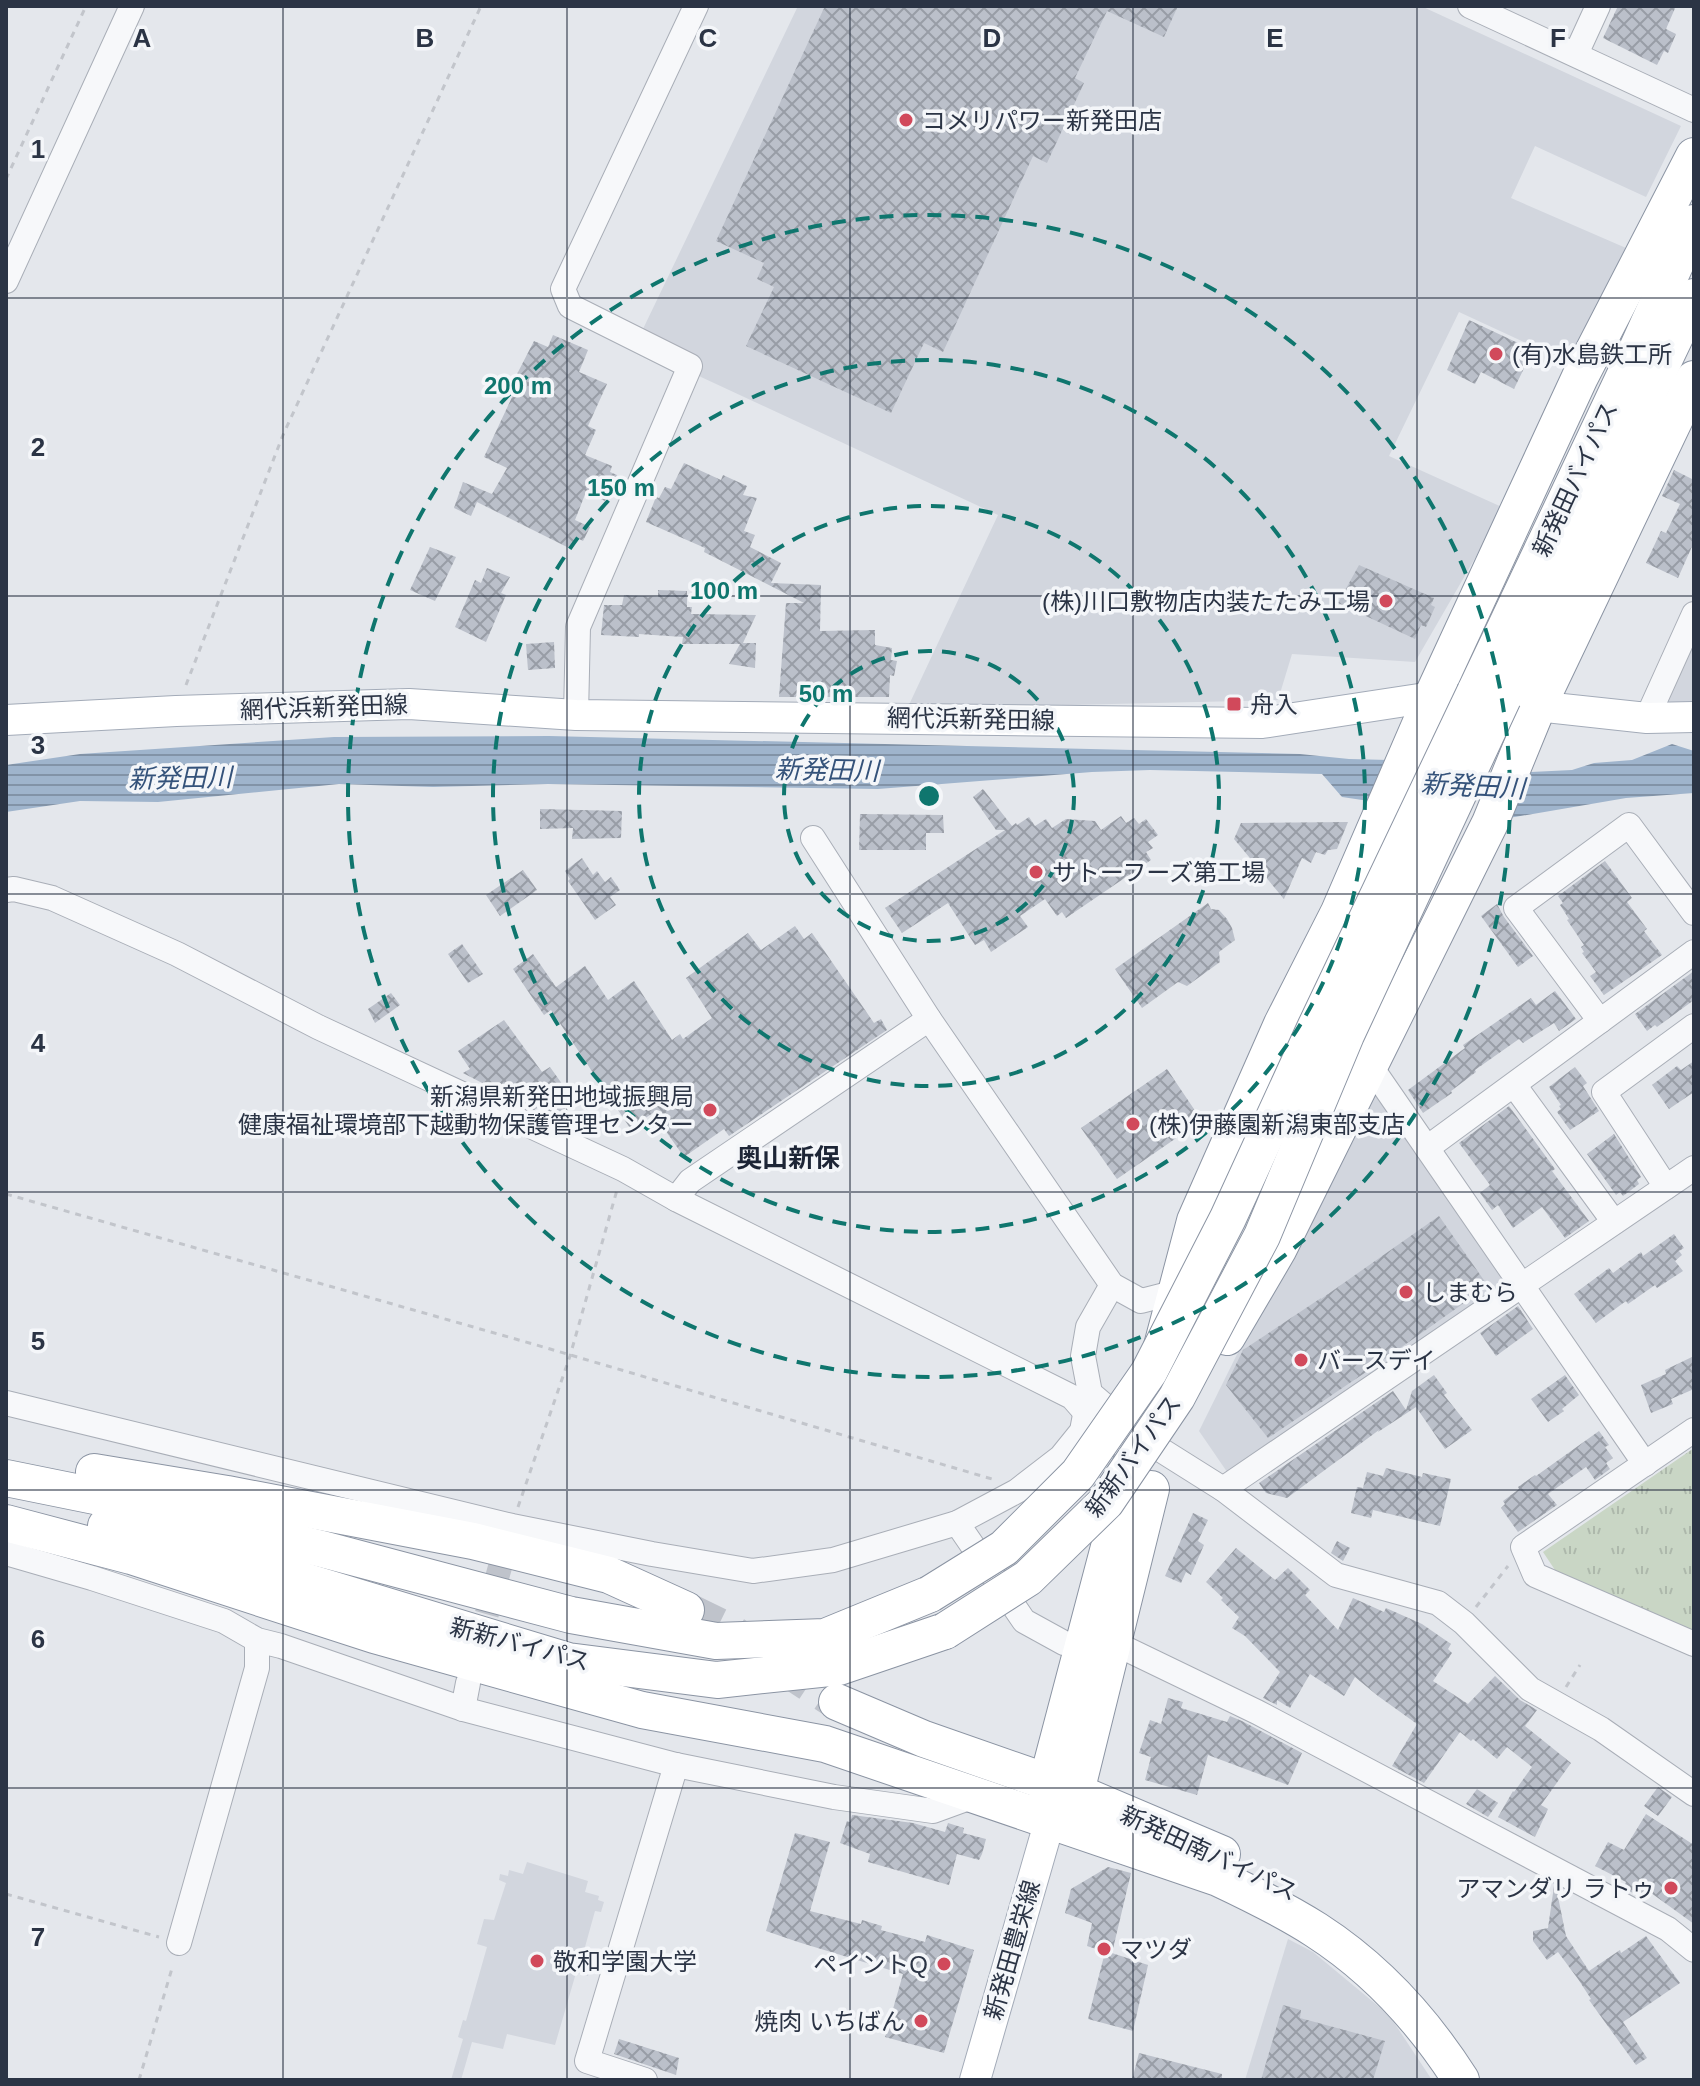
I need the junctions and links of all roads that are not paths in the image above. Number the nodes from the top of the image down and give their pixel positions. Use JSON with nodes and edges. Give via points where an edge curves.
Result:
{"nodes":[{"id":1,"x":132,"y":6,"type":"edge"},
{"id":2,"x":696,"y":6,"type":"edge"},
{"id":3,"x":1470,"y":6,"type":"edge"},
{"id":4,"x":1598,"y":6,"type":"edge"},
{"id":5,"x":1576,"y":54,"type":"junction"},
{"id":6,"x":1694,"y":110,"type":"edge"},
{"id":7,"x":1694,"y":156,"type":"edge"},
{"id":8,"x":1694,"y":223,"type":"edge"},
{"id":9,"x":6,"y":281,"type":"edge"},
{"id":10,"x":1694,"y":297,"type":"edge"},
{"id":11,"x":1646,"y":364,"type":"junction"},
{"id":12,"x":1694,"y":379,"type":"edge"},
{"id":13,"x":1694,"y":614,"type":"edge"},
{"id":14,"x":1489,"y":695,"type":"junction"},
{"id":15,"x":1432,"y":697,"type":"junction"},
{"id":16,"x":1538,"y":706,"type":"junction"},
{"id":17,"x":576,"y":715,"type":"junction"},
{"id":18,"x":1694,"y":717,"type":"edge"},
{"id":19,"x":1647,"y":718,"type":"junction"},
{"id":20,"x":6,"y":720,"type":"edge"},
{"id":21,"x":813,"y":838,"type":"dead end"},
{"id":22,"x":6,"y":890,"type":"edge"},
{"id":23,"x":1694,"y":913,"type":"edge"},
{"id":24,"x":1694,"y":952,"type":"edge"},
{"id":25,"x":929,"y":1019,"type":"junction"},
{"id":26,"x":1600,"y":1021,"type":"junction"},
{"id":27,"x":1694,"y":1026,"type":"edge"},
{"id":28,"x":1369,"y":1064,"type":"junction"},
{"id":29,"x":1514,"y":1085,"type":"junction"},
{"id":30,"x":1427,"y":1148,"type":"junction"},
{"id":31,"x":1694,"y":1168,"type":"edge"},
{"id":32,"x":1666,"y":1187,"type":"junction"},
{"id":33,"x":676,"y":1199,"type":"junction"},
{"id":34,"x":1614,"y":1222,"type":"junction"},
{"id":35,"x":1112,"y":1285,"type":"junction"},
{"id":36,"x":1523,"y":1286,"type":"junction"},
{"id":37,"x":1176,"y":1292,"type":"junction"},
{"id":38,"x":6,"y":1403,"type":"edge"},
{"id":39,"x":1088,"y":1403,"type":"junction"},
{"id":40,"x":1694,"y":1430,"type":"edge"},
{"id":41,"x":1150,"y":1442,"type":"junction"},
{"id":42,"x":6,"y":1457,"type":"edge"},
{"id":43,"x":1645,"y":1464,"type":"junction"},
{"id":44,"x":6,"y":1478,"type":"edge"},
{"id":45,"x":1223,"y":1489,"type":"junction"},
{"id":46,"x":6,"y":1504,"type":"edge"},
{"id":47,"x":6,"y":1523,"type":"edge"},
{"id":48,"x":957,"y":1523,"type":"junction"},
{"id":49,"x":6,"y":1553,"type":"edge"},
{"id":50,"x":686,"y":1610,"type":"tunnel mouth"},
{"id":51,"x":257,"y":1640,"type":"junction"},
{"id":52,"x":1064,"y":1643,"type":"dead end"},
{"id":53,"x":1694,"y":1644,"type":"edge"},
{"id":54,"x":1121,"y":1655,"type":"junction"},
{"id":55,"x":468,"y":1683,"type":"dead end"},
{"id":56,"x":837,"y":1702,"type":"tunnel mouth"},
{"id":57,"x":463,"y":1709,"type":"junction"},
{"id":58,"x":676,"y":1765,"type":"junction"},
{"id":59,"x":1062,"y":1787,"type":"junction"},
{"id":60,"x":1694,"y":1794,"type":"edge"},
{"id":61,"x":977,"y":1795,"type":"junction"},
{"id":62,"x":1050,"y":1820,"type":"junction"},
{"id":63,"x":179,"y":1943,"type":"road end"},
{"id":64,"x":1694,"y":1950,"type":"edge"},
{"id":65,"x":645,"y":2080,"type":"edge"},
{"id":66,"x":975,"y":2080,"type":"edge"},
{"id":67,"x":1461,"y":2080,"type":"edge"},
{"id":68,"x":1489,"y":2080,"type":"edge"}],
"edges":[{"from":1,"to":9,"type":"street"},
{"from":2,"to":17,"type":"street","via":[[563,289],[570,306],[690,366],[578,627]]},
{"from":3,"to":5,"type":"street"},
{"from":4,"to":5,"type":"street"},
{"from":5,"to":6,"type":"street"},
{"from":7,"to":15,"type":"highway","via":[[1580,377]]},
{"from":8,"to":11,"type":"highway","name":"新発田バイパス"},
{"from":10,"to":11,"type":"highway","name":"新発田バイパス"},
{"from":11,"to":14,"type":"highway","name":"新発田バイパス"},
{"from":12,"to":16,"type":"highway"},
{"from":13,"to":19,"type":"street"},
{"from":14,"to":44,"type":"highway","name":"新新バイパス","bridge":true,"via":[[1310,1040],[1149,1372],[1078,1474],[1004,1548],[930,1594],[825,1637],[716,1641],[571,1615],[149,1507]]},
{"from":14,"to":46,"type":"highway","name":"新新バイパス","bridge":true,"via":[[1262,1236],[1177,1397],[1106,1502],[1028,1578],[945,1631],[839,1667],[717,1680],[568,1661],[172,1541]]},
{"from":15,"to":16,"type":"main road","name":"網代浜新発田線"},
{"from":15,"to":17,"type":"main road","name":"網代浜新発田線","via":[[1262,723]]},
{"from":15,"to":37,"type":"highway","via":[[1195,1221]]},
{"from":16,"to":19,"type":"main road","name":"網代浜新発田線"},
{"from":16,"to":28,"type":"highway","via":[[1490,823]]},
{"from":17,"to":20,"type":"main road","name":"網代浜新発田線","via":[[409,704]]},
{"from":18,"to":19,"type":"main road","name":"網代浜新発田線"},
{"from":21,"to":25,"type":"street"},
{"from":22,"to":33,"type":"street","via":[[52,898],[177,954]]},
{"from":23,"to":26,"type":"street","via":[[1629,825],[1516,908]]},
{"from":24,"to":26,"type":"street"},
{"from":25,"to":33,"type":"street","via":[[690,1181]]},
{"from":25,"to":35,"type":"street"},
{"from":26,"to":29,"type":"street"},
{"from":27,"to":32,"type":"street","via":[[1604,1092]]},
{"from":28,"to":30,"type":"street"},
{"from":28,"to":41,"type":"highway","via":[[1278,1250]]},
{"from":29,"to":30,"type":"street"},
{"from":29,"to":34,"type":"street"},
{"from":30,"to":36,"type":"street"},
{"from":31,"to":32,"type":"street"},
{"from":32,"to":34,"type":"street"},
{"from":33,"to":39,"type":"street"},
{"from":34,"to":36,"type":"street"},
{"from":35,"to":37,"type":"street","via":[[1141,1301]]},
{"from":35,"to":39,"type":"street","via":[[1088,1327],[1083,1356]]},
{"from":36,"to":43,"type":"street"},
{"from":36,"to":45,"type":"street"},
{"from":37,"to":41,"type":"highway"},
{"from":38,"to":48,"type":"street","via":[[511,1529],[753,1571],[833,1560]]},
{"from":39,"to":41,"type":"street"},
{"from":39,"to":48,"type":"street","via":[[1082,1431],[1061,1457],[1017,1491]]},
{"from":40,"to":43,"type":"street"},
{"from":41,"to":45,"type":"street"},
{"from":41,"to":54,"type":"highway"},
{"from":41,"to":59,"type":"highway"},
{"from":42,"to":50,"type":"highway","via":[[473,1541],[609,1575]]},
{"from":43,"to":53,"type":"street","via":[[1523,1547],[1535,1575]]},
{"from":45,"to":60,"type":"street","via":[[1336,1575],[1438,1603],[1530,1689],[1601,1729]]},
{"from":47,"to":61,"type":"highway","name":"新発田南バイパス","via":[[131,1556],[374,1635],[642,1710],[825,1744]]},
{"from":48,"to":52,"type":"street","via":[[1024,1621]]},
{"from":49,"to":51,"type":"street","via":[[224,1621]]},
{"from":51,"to":57,"type":"street"},
{"from":51,"to":63,"type":"street","via":[[257,1668]]},
{"from":54,"to":59,"type":"highway"},
{"from":54,"to":64,"type":"street","via":[[1257,1712],[1668,1929]]},
{"from":55,"to":57,"type":"street"},
{"from":56,"to":59,"type":"highway","name":"新発田南バイパス"},
{"from":57,"to":58,"type":"street"},
{"from":58,"to":61,"type":"street","via":[[933,1811]]},
{"from":58,"to":65,"type":"street","via":[[587,2061]]},
{"from":59,"to":62,"type":"highway"},
{"from":59,"to":68,"type":"highway","name":"新発田南バイパス","via":[[1233,1858],[1325,1910],[1418,1987]]},
{"from":61,"to":62,"type":"highway","name":"新発田南バイパス"},
{"from":62,"to":66,"type":"main road","name":"新発田豊栄線"},
{"from":62,"to":67,"type":"highway","name":"新発田南バイパス","via":[[1218,1878],[1319,1932],[1406,2006]]}]}
